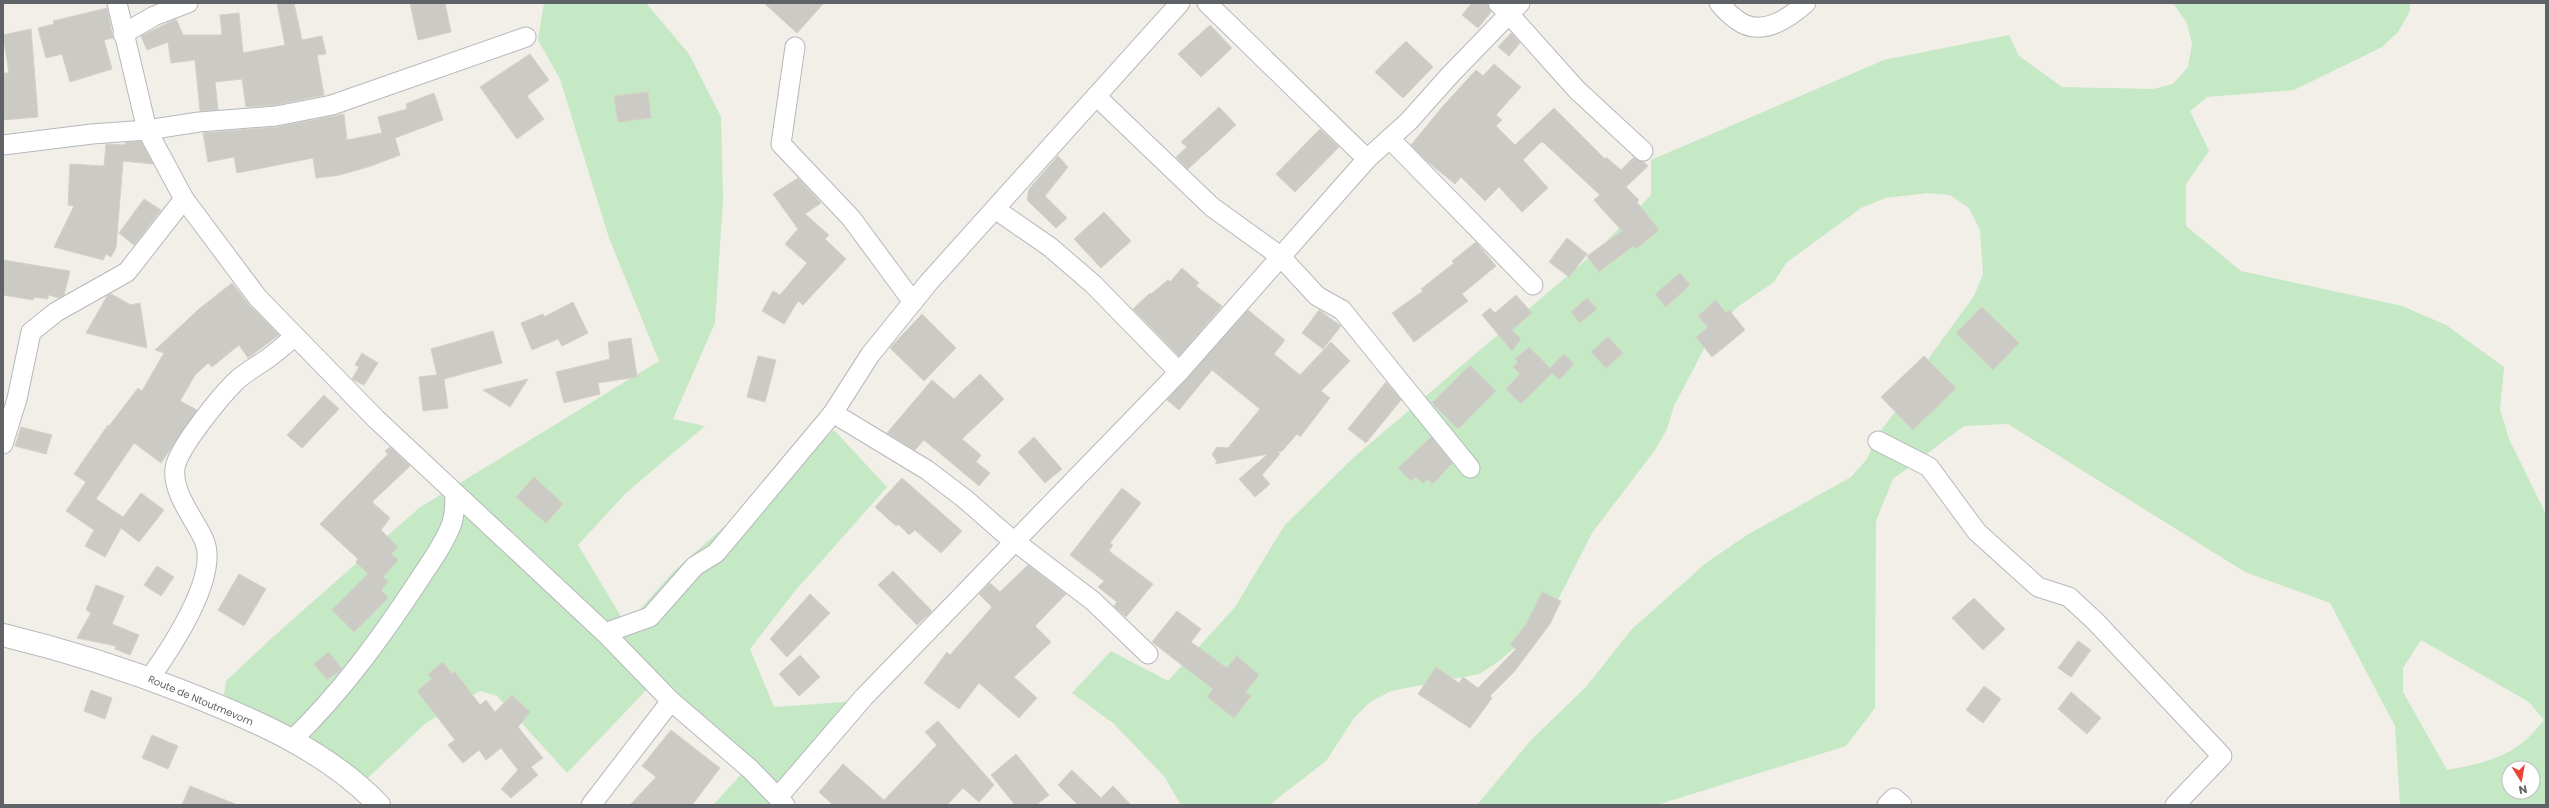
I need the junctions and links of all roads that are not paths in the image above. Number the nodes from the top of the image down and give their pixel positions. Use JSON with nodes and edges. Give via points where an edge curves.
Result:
{"nodes":[{"id":1,"x":117,"y":3,"type":"edge"},
{"id":2,"x":188,"y":3,"type":"edge"},
{"id":3,"x":1180,"y":3,"type":"edge"},
{"id":4,"x":1208,"y":3,"type":"edge"},
{"id":5,"x":1719,"y":3,"type":"edge"},
{"id":6,"x":1806,"y":3,"type":"edge"},
{"id":7,"x":1509,"y":7,"type":"edge"},
{"id":8,"x":123,"y":34,"type":"junction"},
{"id":9,"x":526,"y":37,"type":"dead end"},
{"id":10,"x":795,"y":47,"type":"dead end"},
{"id":11,"x":1096,"y":96,"type":"junction"},
{"id":12,"x":147,"y":130,"type":"junction"},
{"id":13,"x":1390,"y":139,"type":"junction"},
{"id":14,"x":3,"y":145,"type":"edge"},
{"id":15,"x":1643,"y":151,"type":"dead end"},
{"id":16,"x":1367,"y":159,"type":"junction"},
{"id":17,"x":184,"y":199,"type":"junction"},
{"id":18,"x":995,"y":209,"type":"junction"},
{"id":19,"x":1280,"y":256,"type":"junction"},
{"id":20,"x":1533,"y":285,"type":"dead end"},
{"id":21,"x":912,"y":302,"type":"junction"},
{"id":22,"x":295,"y":336,"type":"junction"},
{"id":23,"x":1179,"y":372,"type":"junction"},
{"id":24,"x":833,"y":413,"type":"junction"},
{"id":25,"x":1878,"y":441,"type":"dead end"},
{"id":26,"x":3,"y":444,"type":"edge"},
{"id":27,"x":1470,"y":468,"type":"dead end"},
{"id":28,"x":455,"y":493,"type":"junction"},
{"id":29,"x":1015,"y":541,"type":"junction"},
{"id":30,"x":605,"y":633,"type":"junction"},
{"id":31,"x":3,"y":635,"type":"edge"},
{"id":32,"x":1148,"y":654,"type":"dead end"},
{"id":33,"x":149,"y":679,"type":"junction"},
{"id":34,"x":671,"y":701,"type":"junction"},
{"id":35,"x":292,"y":740,"type":"junction"},
{"id":36,"x":782,"y":801,"type":"edge"},
{"id":37,"x":379,"y":805,"type":"edge"},
{"id":38,"x":591,"y":805,"type":"edge"},
{"id":39,"x":1887,"y":805,"type":"edge"},
{"id":40,"x":1902,"y":805,"type":"edge"},
{"id":41,"x":2175,"y":805,"type":"edge"}],
"edges":[{"from":1,"to":8,"type":"street"},
{"from":2,"to":8,"type":"street","via":[[154,16]]},
{"from":3,"to":11,"type":"street"},
{"from":4,"to":16,"type":"street"},
{"from":5,"to":6,"type":"street","via":[[1738,21],[1765,27],[1787,20]]},
{"from":7,"to":13,"type":"street"},
{"from":7,"to":15,"type":"street","via":[[1577,90]]},
{"from":8,"to":12,"type":"street"},
{"from":9,"to":12,"type":"street","via":[[332,105],[276,116],[199,122]]},
{"from":10,"to":21,"type":"street","via":[[780,144],[851,218]]},
{"from":11,"to":18,"type":"street"},
{"from":11,"to":19,"type":"street","via":[[1212,207]]},
{"from":12,"to":14,"type":"street"},
{"from":12,"to":17,"type":"street"},
{"from":13,"to":16,"type":"street"},
{"from":13,"to":20,"type":"street"},
{"from":16,"to":19,"type":"street"},
{"from":17,"to":22,"type":"street","via":[[244,281]]},
{"from":17,"to":26,"type":"street","via":[[127,272],[56,312],[31,332],[17,399]]},
{"from":18,"to":21,"type":"street"},
{"from":18,"to":23,"type":"street","via":[[1050,247],[1093,284]]},
{"from":19,"to":23,"type":"street"},
{"from":19,"to":27,"type":"street","via":[[1317,296],[1342,310]]},
{"from":21,"to":24,"type":"street","via":[[870,354]]},
{"from":22,"to":28,"type":"street"},
{"from":22,"to":33,"type":"street","via":[[236,381],[187,443],[175,467],[176,485],[204,541],[208,552],[207,562],[196,601],[173,645]]},
{"from":23,"to":29,"type":"street"},
{"from":24,"to":29,"type":"street","via":[[927,470]]},
{"from":24,"to":30,"type":"street","via":[[716,553],[695,566],[650,617]]},
{"from":25,"to":41,"type":"street","via":[[1929,467],[1977,532],[2038,587],[2069,596],[2222,756]]},
{"from":28,"to":30,"type":"street"},
{"from":28,"to":35,"type":"street","via":[[452,523],[441,547],[396,615],[333,697]]},
{"from":29,"to":32,"type":"street","via":[[1093,601]]},
{"from":29,"to":36,"type":"street","via":[[864,697]]},
{"from":30,"to":34,"type":"street"},
{"from":31,"to":33,"type":"street","name":"Route de Ntoutmevom","via":[[61,649]]},
{"from":33,"to":35,"type":"street","name":"Route de Ntoutmevom","via":[[217,705]]},
{"from":34,"to":36,"type":"street"},
{"from":34,"to":38,"type":"street"},
{"from":35,"to":37,"type":"street","name":"Route de Ntoutmevom","via":[[324,758]]},
{"from":39,"to":40,"type":"street","via":[[1894,798]]}]}
